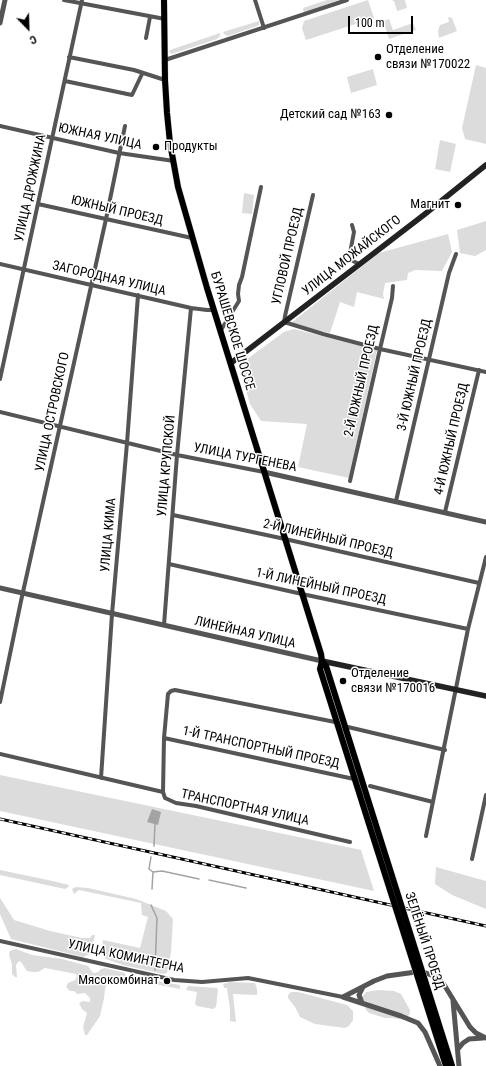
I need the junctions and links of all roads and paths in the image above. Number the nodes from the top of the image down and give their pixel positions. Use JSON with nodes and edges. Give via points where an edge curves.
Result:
{"nodes":[{"id":1,"x":5,"y":0,"type":"edge"},
{"id":2,"x":64,"y":0,"type":"edge"},
{"id":3,"x":164,"y":0,"type":"edge"},
{"id":4,"x":255,"y":0,"type":"edge"},
{"id":5,"x":347,"y":0,"type":"edge"},
{"id":6,"x":82,"y":2,"type":"edge"},
{"id":7,"x":150,"y":17,"type":"junction"},
{"id":8,"x":165,"y":19,"type":"junction"},
{"id":9,"x":0,"y":23,"type":"edge"},
{"id":10,"x":264,"y":28,"type":"junction"},
{"id":11,"x":146,"y":38,"type":"dead end"},
{"id":12,"x":69,"y":57,"type":"junction"},
{"id":13,"x":165,"y":60,"type":"junction"},
{"id":14,"x":142,"y":74,"type":"junction"},
{"id":15,"x":165,"y":80,"type":"junction"},
{"id":16,"x":65,"y":81,"type":"junction"},
{"id":17,"x":0,"y":126,"type":"edge"},
{"id":18,"x":125,"y":126,"type":"dead end"},
{"id":19,"x":52,"y":137,"type":"junction"},
{"id":20,"x":119,"y":153,"type":"junction"},
{"id":21,"x":174,"y":161,"type":"junction"},
{"id":22,"x":486,"y":165,"type":"edge"},
{"id":23,"x":261,"y":187,"type":"dead end"},
{"id":24,"x":313,"y":195,"type":"dead end"},
{"id":25,"x":38,"y":204,"type":"junction"},
{"id":26,"x":106,"y":219,"type":"junction"},
{"id":27,"x":352,"y":225,"type":"dead end"},
{"id":28,"x":192,"y":238,"type":"junction"},
{"id":29,"x":456,"y":254,"type":"dead end"},
{"id":30,"x":0,"y":264,"type":"edge"},
{"id":31,"x":359,"y":264,"type":"junction"},
{"id":32,"x":24,"y":269,"type":"junction"},
{"id":33,"x":91,"y":284,"type":"junction"},
{"id":34,"x":393,"y":286,"type":"dead end"},
{"id":35,"x":138,"y":295,"type":"junction"},
{"id":36,"x":191,"y":308,"type":"junction"},
{"id":37,"x":214,"y":310,"type":"junction"},
{"id":38,"x":284,"y":322,"type":"junction"},
{"id":39,"x":221,"y":330,"type":"junction"},
{"id":40,"x":380,"y":348,"type":"junction"},
{"id":41,"x":429,"y":359,"type":"junction"},
{"id":42,"x":231,"y":363,"type":"junction"},
{"id":43,"x":479,"y":370,"type":"junction"},
{"id":44,"x":486,"y":372,"type":"edge"},
{"id":45,"x":0,"y":379,"type":"edge"},
{"id":46,"x":0,"y":412,"type":"edge"},
{"id":47,"x":60,"y":427,"type":"junction"},
{"id":48,"x":127,"y":443,"type":"junction"},
{"id":49,"x":177,"y":455,"type":"junction"},
{"id":50,"x":264,"y":472,"type":"junction"},
{"id":51,"x":350,"y":481,"type":"dead end"},
{"id":52,"x":396,"y":501,"type":"junction"},
{"id":53,"x":445,"y":512,"type":"junction"},
{"id":54,"x":173,"y":515,"type":"junction"},
{"id":55,"x":486,"y":522,"type":"edge"},
{"id":56,"x":285,"y":539,"type":"junction"},
{"id":57,"x":486,"y":557,"type":"edge"},
{"id":58,"x":169,"y":564,"type":"junction"},
{"id":59,"x":479,"y":583,"type":"junction"},
{"id":60,"x":0,"y":588,"type":"edge"},
{"id":61,"x":23,"y":593,"type":"junction"},
{"id":62,"x":302,"y":594,"type":"junction"},
{"id":63,"x":112,"y":614,"type":"junction"},
{"id":64,"x":164,"y":625,"type":"junction"},
{"id":65,"x":468,"y":629,"type":"junction"},
{"id":66,"x":322,"y":661,"type":"junction"},
{"id":67,"x":456,"y":690,"type":"junction"},
{"id":68,"x":486,"y":696,"type":"edge"},
{"id":69,"x":0,"y":702,"type":"edge"},
{"id":70,"x":337,"y":722,"type":"junction"},
{"id":71,"x":345,"y":727,"type":"junction"},
{"id":72,"x":164,"y":738,"type":"junction"},
{"id":73,"x":445,"y":750,"type":"junction"},
{"id":74,"x":0,"y":754,"type":"edge"},
{"id":75,"x":101,"y":778,"type":"junction"},
{"id":76,"x":354,"y":779,"type":"junction"},
{"id":77,"x":370,"y":786,"type":"dead end"},
{"id":78,"x":163,"y":792,"type":"junction"},
{"id":79,"x":486,"y":795,"type":"edge"},
{"id":80,"x":434,"y":802,"type":"junction"},
{"id":81,"x":372,"y":823,"type":"junction"},
{"id":82,"x":426,"y":836,"type":"dead end"},
{"id":83,"x":350,"y":842,"type":"dead end"},
{"id":84,"x":472,"y":859,"type":"dead end"},
{"id":85,"x":0,"y":941,"type":"edge"},
{"id":86,"x":364,"y":986,"type":"junction"},
{"id":87,"x":343,"y":998,"type":"junction"},
{"id":88,"x":452,"y":998,"type":"junction"},
{"id":89,"x":362,"y":1003,"type":"junction"},
{"id":90,"x":486,"y":1038,"type":"edge"},
{"id":91,"x":458,"y":1049,"type":"junction"},
{"id":92,"x":440,"y":1066,"type":"edge"},
{"id":93,"x":446,"y":1066,"type":"edge"},
{"id":94,"x":452,"y":1066,"type":"edge"},
{"id":95,"x":459,"y":1066,"type":"edge"}],
"edges":[{"from":1,"to":9,"type":"street"},
{"from":2,"to":6,"type":"street"},
{"from":3,"to":8,"type":"main road","name":"БУРАШЕВСКОЕ ШОССЕ"},
{"from":4,"to":10,"type":"street"},
{"from":5,"to":10,"type":"street"},
{"from":6,"to":7,"type":"street"},
{"from":6,"to":12,"type":"street","name":"УЛИЦА ДРОЖЖИНА"},
{"from":7,"to":8,"type":"street"},
{"from":7,"to":11,"type":"street"},
{"from":8,"to":13,"type":"main road","name":"БУРАШЕВСКОЕ ШОССЕ"},
{"from":10,"to":13,"type":"street"},
{"from":12,"to":14,"type":"street","via":[[134,70]]},
{"from":12,"to":16,"type":"street","name":"УЛИЦА ДРОЖЖИНА"},
{"from":13,"to":15,"type":"main road","name":"БУРАШЕВСКОЕ ШОССЕ"},
{"from":14,"to":15,"type":"street"},
{"from":14,"to":16,"type":"street","via":[[132,95]]},
{"from":15,"to":21,"type":"main road","name":"БУРАШЕВСКОЕ ШОССЕ"},
{"from":16,"to":19,"type":"street","name":"УЛИЦА ДРОЖЖИНА"},
{"from":17,"to":19,"type":"street","name":"ЮЖНАЯ УЛИЦА"},
{"from":18,"to":20,"type":"street","name":"УЛИЦА ОСТРОВСКОГО"},
{"from":19,"to":20,"type":"street","name":"ЮЖНАЯ УЛИЦА"},
{"from":19,"to":25,"type":"street","name":"УЛИЦА ДРОЖЖИНА"},
{"from":20,"to":21,"type":"street","name":"ЮЖНАЯ УЛИЦА"},
{"from":20,"to":26,"type":"street","name":"УЛИЦА ОСТРОВСКОГО"},
{"from":21,"to":28,"type":"main road","name":"БУРАШЕВСКОЕ ШОССЕ","via":[[178,187]]},
{"from":22,"to":31,"type":"main road","name":"УЛИЦА МОЖАЙСКОГО"},
{"from":23,"to":39,"type":"street","via":[[239,285],[239,301]]},
{"from":24,"to":38,"type":"street","name":"УГЛОВОЙ ПРОЕЗД"},
{"from":25,"to":26,"type":"street","name":"ЮЖНЫЙ ПРОЕЗД"},
{"from":25,"to":32,"type":"street","name":"УЛИЦА ДРОЖЖИНА"},
{"from":26,"to":28,"type":"street","name":"ЮЖНЫЙ ПРОЕЗД"},
{"from":26,"to":33,"type":"street","name":"УЛИЦА ОСТРОВСКОГО"},
{"from":27,"to":31,"type":"street","via":[[354,232],[350,253],[353,261]]},
{"from":28,"to":37,"type":"main road","name":"БУРАШЕВСКОЕ ШОССЕ"},
{"from":29,"to":41,"type":"street","name":"3-Й ЮЖНЫЙ ПРОЕЗД","via":[[449,273]]},
{"from":30,"to":32,"type":"street","name":"ЗАГОРОДНАЯ УЛИЦА"},
{"from":31,"to":38,"type":"main road","name":"УЛИЦА МОЖАЙСКОГО"},
{"from":32,"to":33,"type":"street","name":"ЗАГОРОДНАЯ УЛИЦА"},
{"from":32,"to":45,"type":"street","name":"УЛИЦА ДРОЖЖИНА"},
{"from":33,"to":35,"type":"street","name":"ЗАГОРОДНАЯ УЛИЦА"},
{"from":33,"to":47,"type":"street","name":"УЛИЦА ОСТРОВСКОГО"},
{"from":34,"to":40,"type":"street","name":"2-Й ЮЖНЫЙ ПРОЕЗД"},
{"from":35,"to":36,"type":"street","name":"ЗАГОРОДНАЯ УЛИЦА"},
{"from":35,"to":48,"type":"street","name":"УЛИЦА КИМА"},
{"from":36,"to":37,"type":"street","name":"ЗАГОРОДНАЯ УЛИЦА"},
{"from":36,"to":49,"type":"street","name":"УЛИЦА КРУПСКОЙ"},
{"from":37,"to":39,"type":"main road","name":"БУРАШЕВСКОЕ ШОССЕ"},
{"from":38,"to":40,"type":"street"},
{"from":38,"to":42,"type":"main road","name":"УЛИЦА МОЖАЙСКОГО"},
{"from":39,"to":42,"type":"main road","name":"БУРАШЕВСКОЕ ШОССЕ"},
{"from":40,"to":41,"type":"street"},
{"from":40,"to":51,"type":"street","name":"2-Й ЮЖНЫЙ ПРОЕЗД"},
{"from":41,"to":43,"type":"street"},
{"from":41,"to":52,"type":"street","name":"3-Й ЮЖНЫЙ ПРОЕЗД"},
{"from":42,"to":50,"type":"main road","name":"БУРАШЕВСКОЕ ШОССЕ"},
{"from":43,"to":44,"type":"street"},
{"from":43,"to":53,"type":"street","name":"4-Й ЮЖНЫЙ ПРОЕЗД"},
{"from":46,"to":47,"type":"street","name":"УЛИЦА ТУРГЕНЕВА"},
{"from":47,"to":48,"type":"street","name":"УЛИЦА ТУРГЕНЕВА"},
{"from":47,"to":61,"type":"street","name":"УЛИЦА ОСТРОВСКОГО"},
{"from":48,"to":49,"type":"street","name":"УЛИЦА ТУРГЕНЕВА"},
{"from":48,"to":63,"type":"street","name":"УЛИЦА КИМА"},
{"from":49,"to":50,"type":"street","name":"УЛИЦА ТУРГЕНЕВА"},
{"from":49,"to":54,"type":"street","name":"УЛИЦА КРУПСКОЙ"},
{"from":50,"to":52,"type":"street","name":"УЛИЦА ТУРГЕНЕВА"},
{"from":50,"to":56,"type":"main road","name":"БУРАШЕВСКОЕ ШОССЕ"},
{"from":52,"to":53,"type":"street","name":"УЛИЦА ТУРГЕНЕВА"},
{"from":53,"to":55,"type":"street","name":"УЛИЦА ТУРГЕНЕВА"},
{"from":54,"to":56,"type":"street","name":"2-Й ЛИНЕЙНЫЙ ПРОЕЗД"},
{"from":54,"to":58,"type":"street","name":"УЛИЦА КРУПСКОЙ"},
{"from":56,"to":59,"type":"street","name":"2-Й ЛИНЕЙНЫЙ ПРОЕЗД"},
{"from":56,"to":62,"type":"main road","name":"БУРАШЕВСКОЕ ШОССЕ"},
{"from":57,"to":59,"type":"street"},
{"from":58,"to":62,"type":"street","name":"1-Й ЛИНЕЙНЫЙ ПРОЕЗД"},
{"from":58,"to":64,"type":"street","name":"УЛИЦА КРУПСКОЙ"},
{"from":59,"to":65,"type":"street"},
{"from":60,"to":61,"type":"street","name":"ЛИНЕЙНАЯ УЛИЦА"},
{"from":61,"to":63,"type":"street","name":"ЛИНЕЙНАЯ УЛИЦА"},
{"from":61,"to":69,"type":"street","name":"УЛИЦА ОСТРОВСКОГО"},
{"from":62,"to":65,"type":"street","name":"1-Й ЛИНЕЙНЫЙ ПРОЕЗД"},
{"from":62,"to":66,"type":"main road","name":"БУРАШЕВСКОЕ ШОССЕ","via":[[322,654]]},
{"from":63,"to":64,"type":"street","name":"ЛИНЕЙНАЯ УЛИЦА"},
{"from":63,"to":75,"type":"street","name":"УЛИЦА КИМА"},
{"from":64,"to":66,"type":"street","name":"ЛИНЕЙНАЯ УЛИЦА"},
{"from":65,"to":67,"type":"street"},
{"from":66,"to":67,"type":"main road","name":"ЛИНЕЙНАЯ УЛИЦА"},
{"from":66,"to":70,"type":"main road","name":"БУРАШЕВСКОЕ ШОССЕ","via":[[320,669]]},
{"from":66,"to":71,"type":"main road","name":"БУРАШЕВСКОЕ ШОССЕ","via":[[326,666]]},
{"from":67,"to":68,"type":"main road","name":"ЛИНЕЙНАЯ УЛИЦА"},
{"from":67,"to":73,"type":"street"},
{"from":70,"to":72,"type":"street","via":[[175,690],[168,694]]},
{"from":70,"to":76,"type":"main road","name":"БУРАШЕВСКОЕ ШОССЕ"},
{"from":71,"to":73,"type":"street"},
{"from":71,"to":81,"type":"main road","name":"БУРАШЕВСКОЕ ШОССЕ"},
{"from":72,"to":76,"type":"street","name":"1-Й ТРАНСПОРТНЫЙ ПРОЕЗД"},
{"from":72,"to":78,"type":"street"},
{"from":73,"to":80,"type":"street"},
{"from":74,"to":75,"type":"street","name":"ТРАНСПОРТНАЯ УЛИЦА"},
{"from":75,"to":78,"type":"street","name":"ТРАНСПОРТНАЯ УЛИЦА"},
{"from":76,"to":81,"type":"main road","name":"БУРАШЕВСКОЕ ШОССЕ"},
{"from":77,"to":80,"type":"street"},
{"from":78,"to":83,"type":"street","name":"ТРАНСПОРТНАЯ УЛИЦА","via":[[165,798],[176,803]]},
{"from":79,"to":84,"type":"street"},
{"from":80,"to":82,"type":"street"},
{"from":81,"to":93,"type":"main road","name":"ЗЕЛЁНЫЙ ПРОЕЗД","bridge":true},
{"from":81,"to":94,"type":"main road","name":"ЗЕЛЁНЫЙ ПРОЕЗД","bridge":true},
{"from":85,"to":87,"type":"street","name":"УЛИЦА КОМИНТЕРНА","via":[[174,980],[202,982],[248,978]]},
{"from":86,"to":87,"type":"street"},
{"from":86,"to":88,"type":"street","via":[[390,975],[424,972],[440,980]]},
{"from":86,"to":89,"type":"street","via":[[360,993]]},
{"from":87,"to":89,"type":"street"},
{"from":88,"to":90,"type":"street","via":[[470,1027]]},
{"from":88,"to":91,"type":"street"},
{"from":89,"to":92,"type":"street","via":[[418,1023],[425,1032]]},
{"from":90,"to":91,"type":"street","via":[[472,1039]]},
{"from":91,"to":95,"type":"street"}]}
